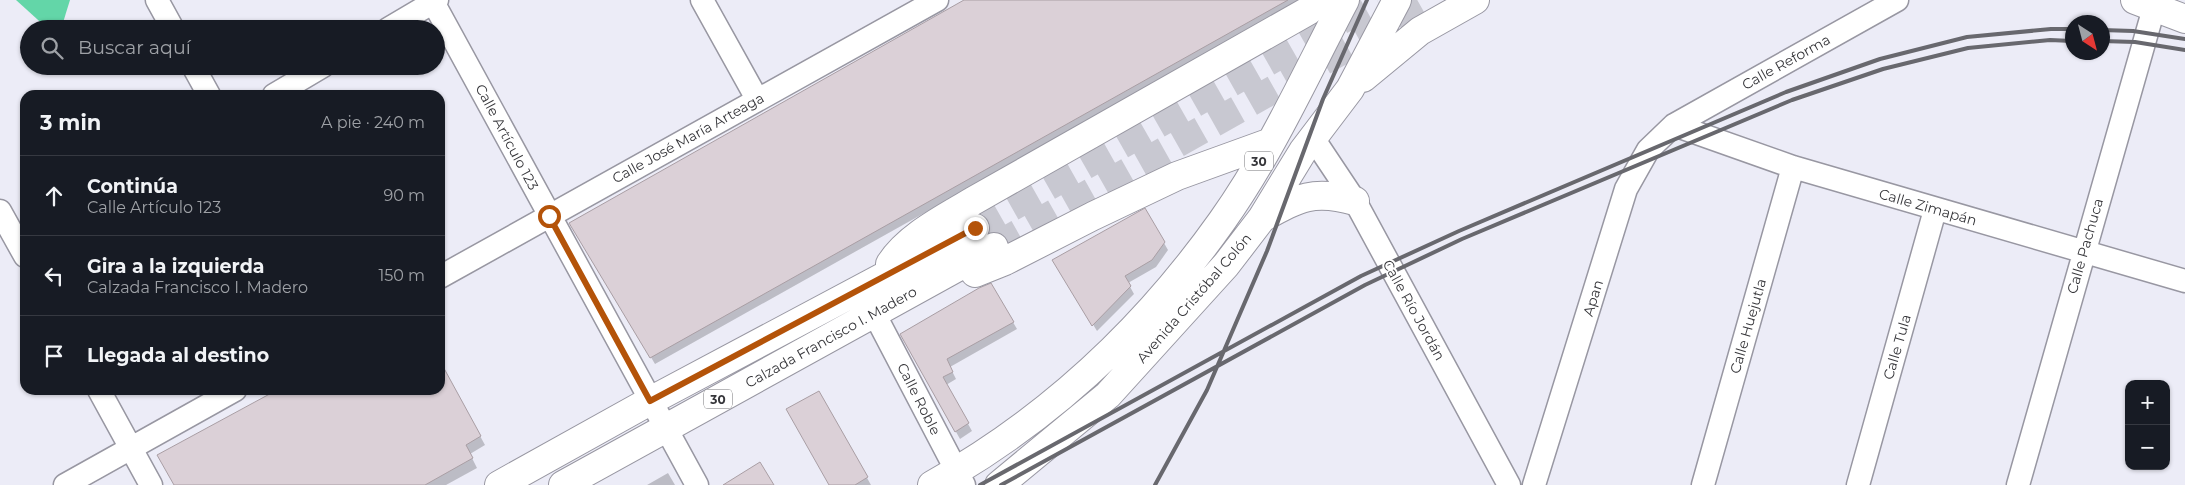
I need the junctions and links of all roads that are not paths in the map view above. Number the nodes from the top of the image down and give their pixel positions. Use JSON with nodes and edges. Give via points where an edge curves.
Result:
{"nodes":[{"id":1,"x":157,"y":0,"type":"edge"},
{"id":2,"x":702,"y":0,"type":"edge"},
{"id":3,"x":937,"y":0,"type":"edge"},
{"id":4,"x":1319,"y":0,"type":"edge"},
{"id":5,"x":1345,"y":0,"type":"edge"},
{"id":6,"x":1397,"y":0,"type":"edge"},
{"id":7,"x":1474,"y":0,"type":"edge"},
{"id":8,"x":1897,"y":0,"type":"edge"},
{"id":9,"x":434,"y":1,"type":"edge"},
{"id":10,"x":2144,"y":4,"type":"edge"},
{"id":11,"x":2185,"y":19,"type":"edge"},
{"id":12,"x":168,"y":20,"type":"edge"},
{"id":13,"x":403,"y":20,"type":"edge"},
{"id":14,"x":444,"y":20,"type":"edge"},
{"id":15,"x":445,"y":22,"type":"edge"},
{"id":16,"x":198,"y":75,"type":"edge"},
{"id":17,"x":308,"y":75,"type":"edge"},
{"id":18,"x":1350,"y":89,"type":"junction"},
{"id":19,"x":206,"y":90,"type":"edge"},
{"id":20,"x":282,"y":90,"type":"edge"},
{"id":21,"x":757,"y":99,"type":"junction"},
{"id":22,"x":1674,"y":125,"type":"junction"},
{"id":23,"x":1313,"y":138,"type":"junction"},
{"id":24,"x":1271,"y":142,"type":"junction"},
{"id":25,"x":1793,"y":167,"type":"junction"},
{"id":26,"x":1355,"y":201,"type":"junction"},
{"id":27,"x":1935,"y":210,"type":"junction"},
{"id":28,"x":0,"y":211,"type":"edge"},
{"id":29,"x":549,"y":216,"type":"junction"},
{"id":30,"x":1262,"y":218,"type":"junction"},
{"id":31,"x":975,"y":228,"type":"tunnel mouth"},
{"id":32,"x":17,"y":246,"type":"edge"},
{"id":33,"x":994,"y":247,"type":"tunnel mouth"},
{"id":34,"x":2084,"y":252,"type":"junction"},
{"id":35,"x":445,"y":274,"type":"edge"},
{"id":36,"x":939,"y":278,"type":"junction"},
{"id":37,"x":879,"y":280,"type":"junction"},
{"id":38,"x":2185,"y":281,"type":"edge"},
{"id":39,"x":874,"y":313,"type":"junction"},
{"id":40,"x":1163,"y":318,"type":"junction"},
{"id":41,"x":102,"y":395,"type":"edge"},
{"id":42,"x":226,"y":395,"type":"edge"},
{"id":43,"x":650,"y":401,"type":"junction"},
{"id":44,"x":665,"y":428,"type":"junction"},
{"id":45,"x":131,"y":448,"type":"junction"},
{"id":46,"x":960,"y":478,"type":"edge"},
{"id":47,"x":65,"y":485,"type":"edge"},
{"id":48,"x":151,"y":485,"type":"edge"},
{"id":49,"x":499,"y":485,"type":"edge"},
{"id":50,"x":563,"y":485,"type":"edge"},
{"id":51,"x":698,"y":485,"type":"edge"},
{"id":52,"x":932,"y":485,"type":"edge"},
{"id":53,"x":999,"y":485,"type":"edge"},
{"id":54,"x":1509,"y":485,"type":"edge"},
{"id":55,"x":1534,"y":485,"type":"edge"},
{"id":56,"x":1703,"y":485,"type":"edge"},
{"id":57,"x":1858,"y":485,"type":"edge"},
{"id":58,"x":2018,"y":485,"type":"edge"}],
"edges":[{"from":1,"to":12,"type":"street"},
{"from":2,"to":21,"type":"street"},
{"from":3,"to":21,"type":"street","name":"Calle José María Arteaga"},
{"from":4,"to":37,"type":"main road","via":[[1308,11],[1023,171],[929,229],[894,257]]},
{"from":5,"to":24,"type":"main road","name":"Avenida Cristóbal Colón","number":"30"},
{"from":6,"to":18,"type":"main road","name":"Avenida Cristóbal Colón","number":"30"},
{"from":7,"to":18,"type":"main road","via":[[1420,31]]},
{"from":8,"to":22,"type":"street","name":"Calle Reforma"},
{"from":9,"to":13,"type":"street"},
{"from":9,"to":14,"type":"street","name":"Calle Artículo 123"},
{"from":10,"to":11,"type":"main road"},
{"from":10,"to":34,"type":"street","name":"Calle Pachuca"},
{"from":15,"to":29,"type":"street","name":"Calle Artículo 123"},
{"from":16,"to":19,"type":"street"},
{"from":17,"to":20,"type":"street"},
{"from":18,"to":23,"type":"main road","name":"Avenida Cristóbal Colón","number":"30"},
{"from":21,"to":29,"type":"street","name":"Calle José María Arteaga"},
{"from":22,"to":25,"type":"street","name":"Calle Zimapán"},
{"from":22,"to":55,"type":"street","name":"Apan","via":[[1648,150],[1626,189]]},
{"from":23,"to":26,"type":"street","name":"Calle Río Jordán"},
{"from":23,"to":30,"type":"main road","name":"Avenida Cristóbal Colón","number":"30"},
{"from":24,"to":36,"type":"main road","via":[[1178,176],[986,270]]},
{"from":24,"to":40,"type":"main road","name":"Avenida Cristóbal Colón","number":"30"},
{"from":25,"to":27,"type":"street","name":"Calle Zimapán"},
{"from":25,"to":56,"type":"street","name":"Calle Huejutla"},
{"from":26,"to":30,"type":"main road","via":[[1320,194],[1298,199]]},
{"from":26,"to":54,"type":"street","name":"Calle Río Jordán"},
{"from":27,"to":34,"type":"street","name":"Calle Zimapán"},
{"from":27,"to":57,"type":"street","name":"Calle Tula"},
{"from":28,"to":32,"type":"street"},
{"from":29,"to":35,"type":"street","name":"Calle José María Arteaga"},
{"from":29,"to":43,"type":"street","name":"Calle Artículo 123"},
{"from":30,"to":40,"type":"main road","name":"Avenida Cristóbal Colón","number":"30","via":[[1226,265]]},
{"from":31,"to":37,"type":"main road","name":"Calzada Francisco I. Madero","number":"30"},
{"from":33,"to":36,"type":"main road","name":"Calzada Francisco I. Madero","number":"30"},
{"from":34,"to":38,"type":"street","name":"Calle Zimapán"},
{"from":34,"to":58,"type":"street","name":"Calle Pachuca"},
{"from":36,"to":39,"type":"main road","name":"Calzada Francisco I. Madero","number":"30"},
{"from":37,"to":43,"type":"main road","name":"Calzada Francisco I. Madero","number":"30"},
{"from":39,"to":44,"type":"main road","name":"Calzada Francisco I. Madero","number":"30"},
{"from":39,"to":46,"type":"street","name":"Calle Roble"},
{"from":40,"to":46,"type":"main road","name":"Avenida Cristóbal Colón","number":"30"},
{"from":40,"to":53,"type":"main road","name":"Avenida Cristóbal Colón","number":"30","via":[[1108,395]]},
{"from":41,"to":45,"type":"street"},
{"from":42,"to":45,"type":"street"},
{"from":43,"to":44,"type":"street","name":"Calle Artículo 123"},
{"from":43,"to":49,"type":"main road","name":"Calzada Francisco I. Madero","number":"30"},
{"from":44,"to":50,"type":"main road","name":"Calzada Francisco I. Madero","number":"30"},
{"from":44,"to":51,"type":"street","name":"Calle Artículo 123"},
{"from":45,"to":47,"type":"street"},
{"from":45,"to":48,"type":"street"},
{"from":46,"to":52,"type":"main road","name":"Avenida Cristóbal Colón","number":"30"}]}
